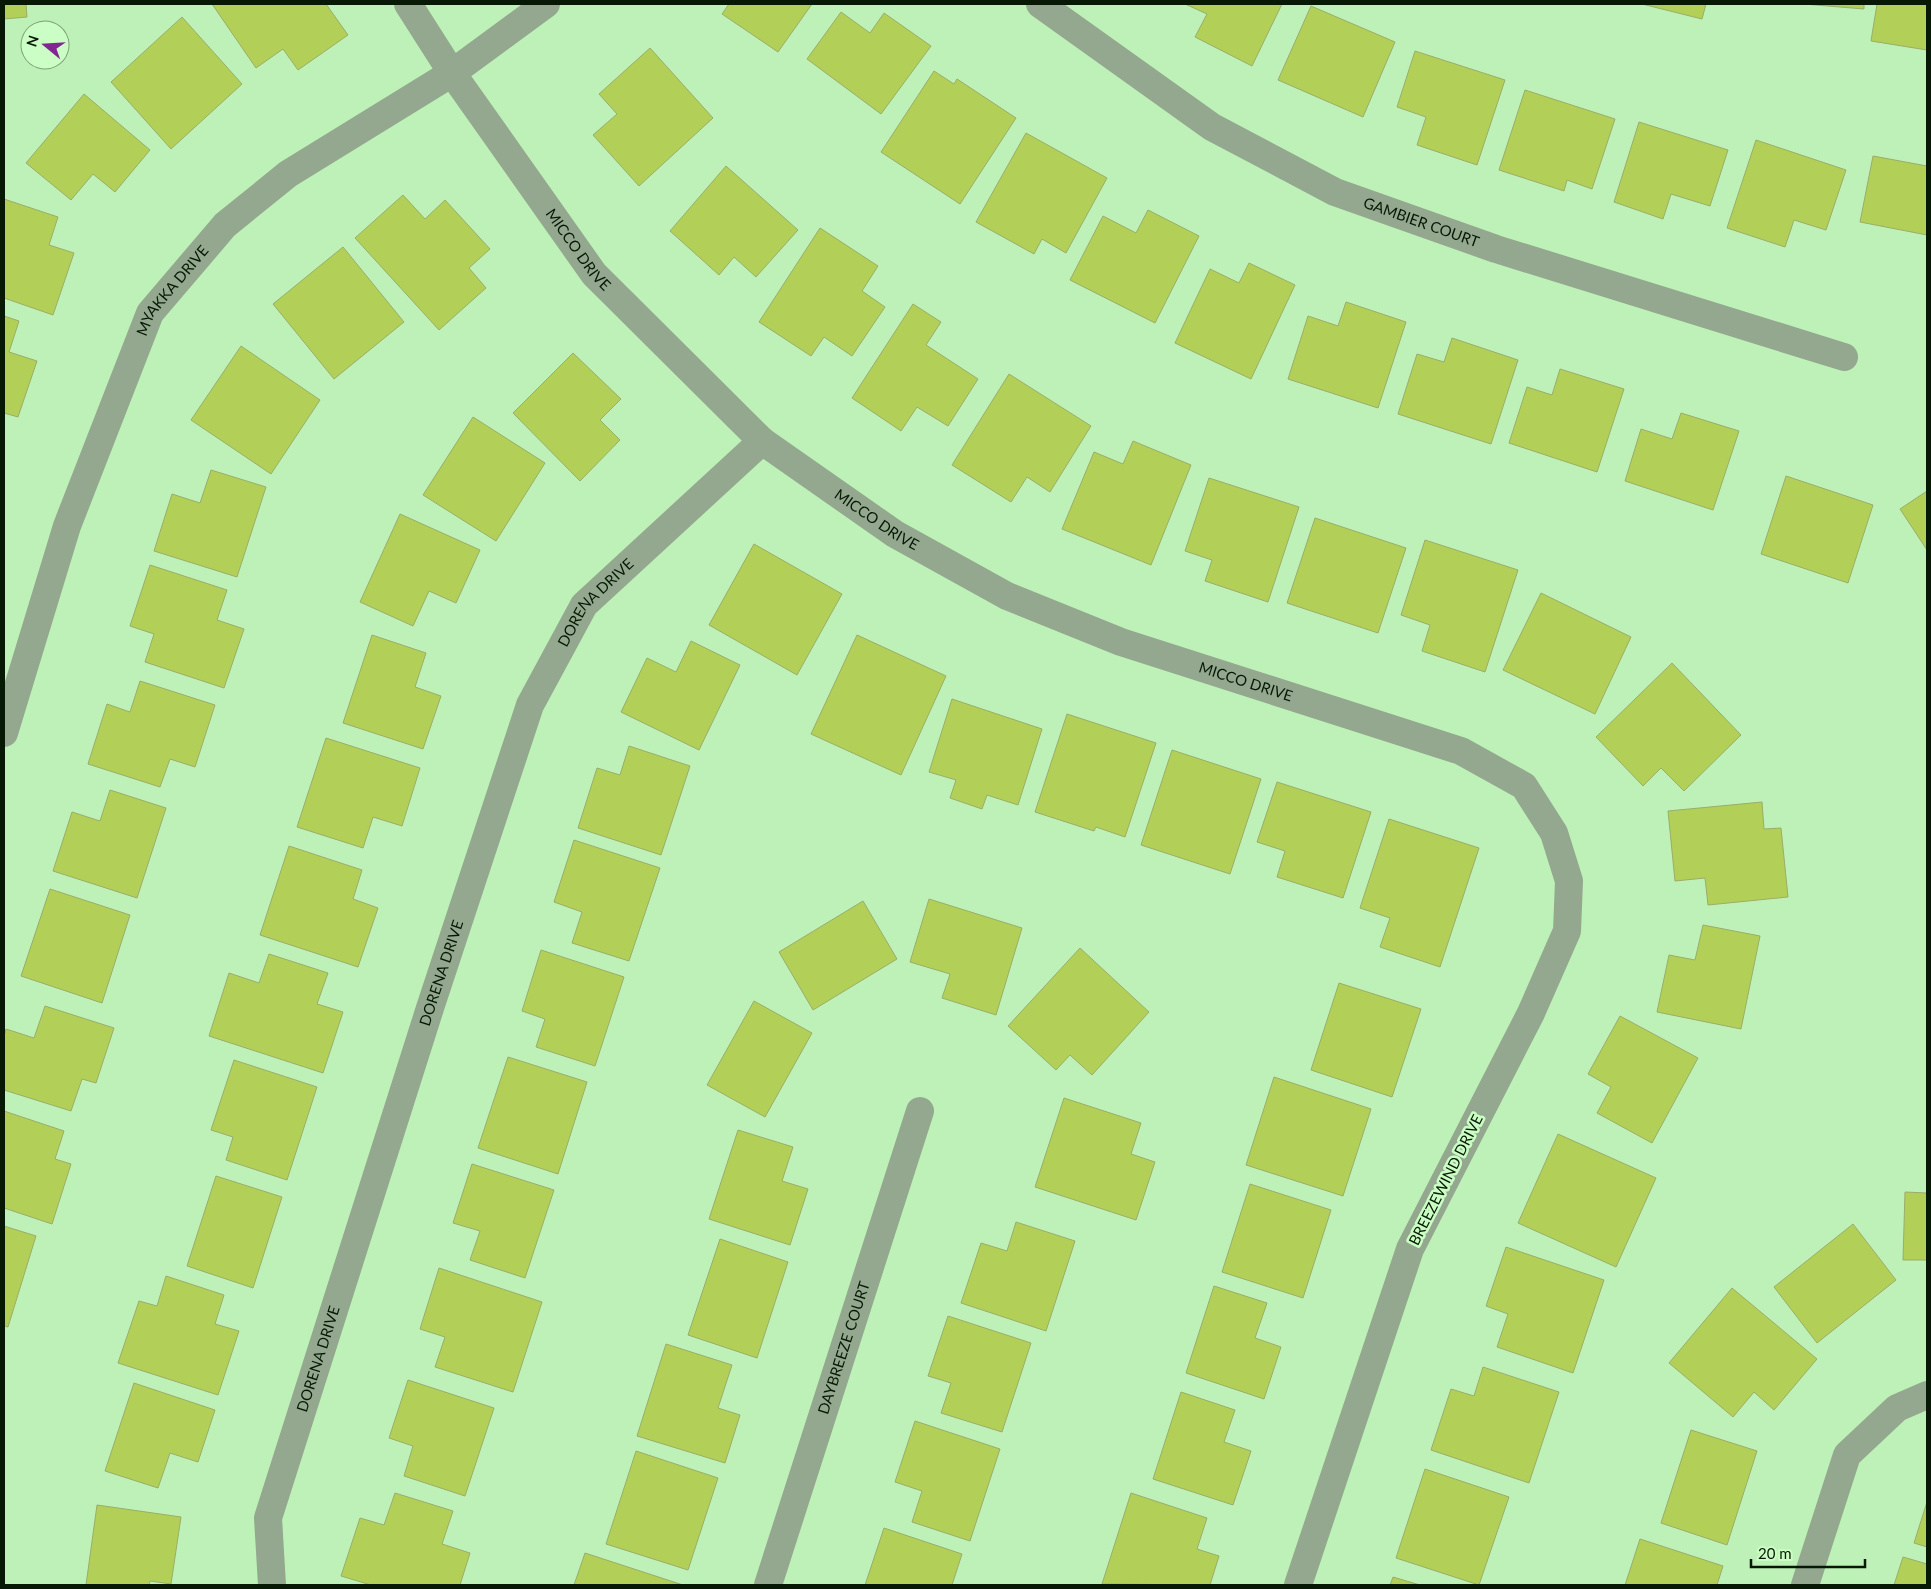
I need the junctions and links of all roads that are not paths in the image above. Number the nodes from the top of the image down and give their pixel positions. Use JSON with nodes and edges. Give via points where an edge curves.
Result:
{"nodes":[{"id":1,"x":408,"y":4,"type":"edge"},
{"id":2,"x":546,"y":4,"type":"edge"},
{"id":3,"x":1040,"y":4,"type":"edge"},
{"id":4,"x":452,"y":73,"type":"junction"},
{"id":5,"x":1844,"y":357,"type":"dead end"},
{"id":6,"x":762,"y":440,"type":"junction"},
{"id":7,"x":4,"y":733,"type":"edge"},
{"id":8,"x":1524,"y":786,"type":"joint"},
{"id":9,"x":920,"y":1110,"type":"dead end"},
{"id":10,"x":1927,"y":1395,"type":"edge"},
{"id":11,"x":272,"y":1585,"type":"edge"},
{"id":12,"x":768,"y":1585,"type":"edge"},
{"id":13,"x":1298,"y":1585,"type":"edge"},
{"id":14,"x":1805,"y":1585,"type":"edge"}],
"edges":[{"from":1,"to":4,"type":"street","name":"MICCO DRIVE"},
{"from":2,"to":4,"type":"street","name":"MYAKKA DRIVE"},
{"from":3,"to":5,"type":"street","name":"GAMBIER COURT","via":[[1212,127],[1335,192],[1496,249]]},
{"from":4,"to":6,"type":"street","name":"MICCO DRIVE","via":[[594,274]]},
{"from":4,"to":7,"type":"street","name":"MYAKKA DRIVE","via":[[288,174],[225,225],[150,313],[67,526]]},
{"from":6,"to":8,"type":"street","name":"MICCO DRIVE","via":[[895,534],[1007,596],[1121,642],[1461,750]]},
{"from":6,"to":11,"type":"street","name":"DORENA DRIVE","via":[[584,605],[530,705],[268,1518]]},
{"from":8,"to":13,"type":"street","name":"BREEZEWIND DRIVE","via":[[1554,833],[1568,881],[1567,930],[1531,1013],[1410,1249]]},
{"from":9,"to":12,"type":"street","name":"DAYBREEZE COURT"},
{"from":10,"to":14,"type":"street","via":[[1897,1408],[1848,1455]]}]}
